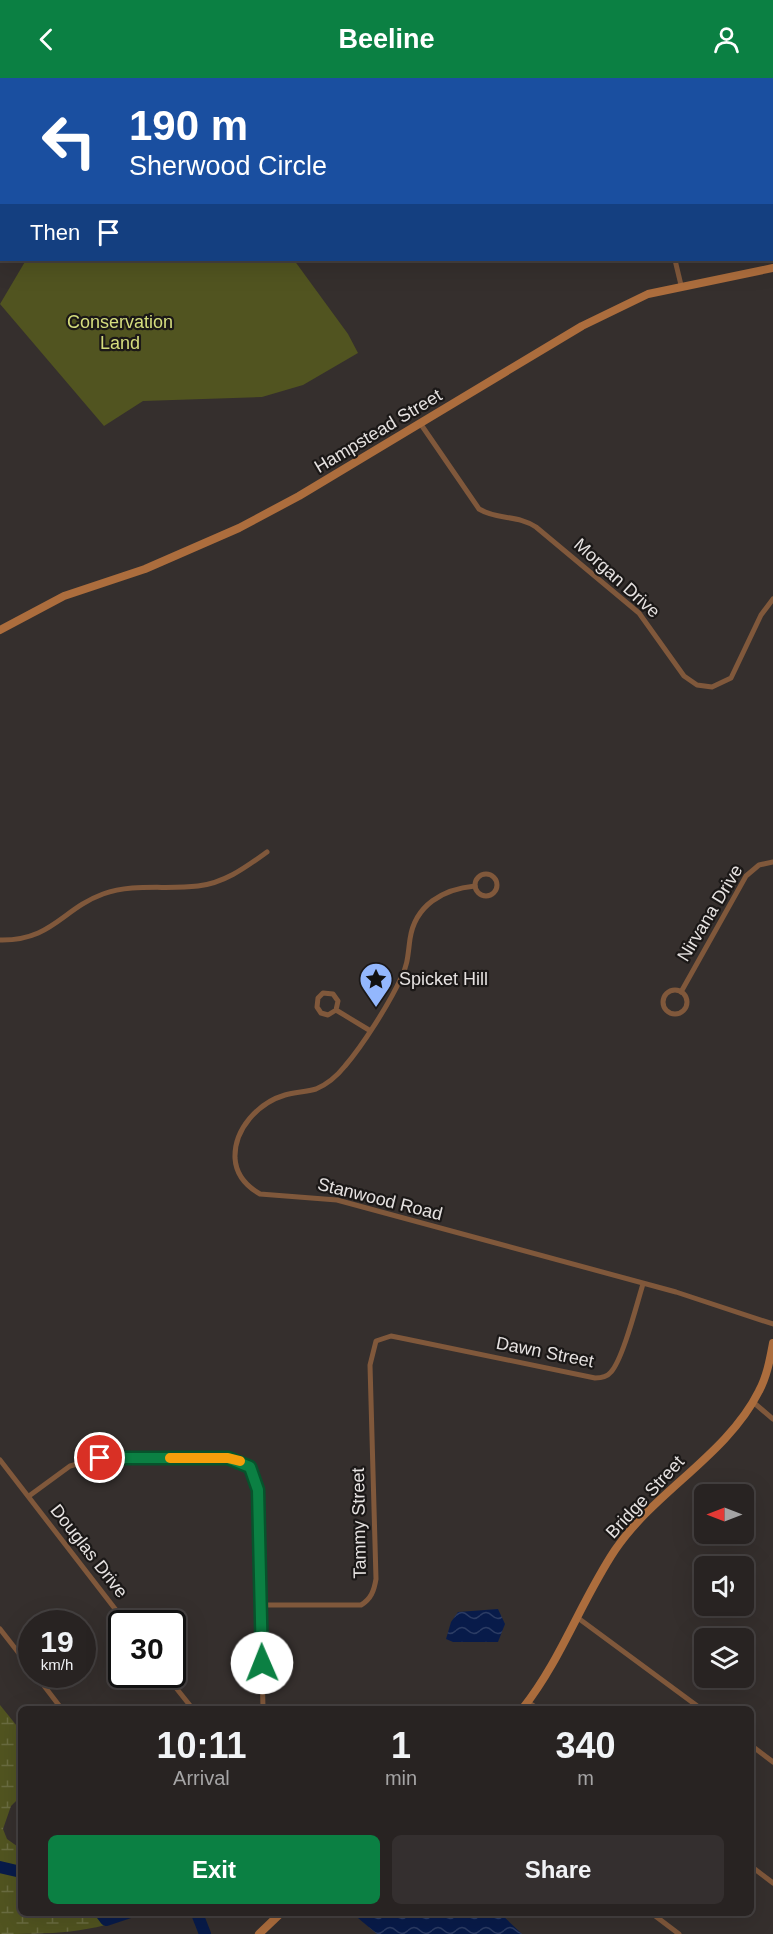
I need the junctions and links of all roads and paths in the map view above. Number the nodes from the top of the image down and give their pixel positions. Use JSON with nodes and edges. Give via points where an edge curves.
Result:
{"nodes":[{"id":1,"x":675,"y":261,"type":"edge"},
{"id":2,"x":773,"y":268,"type":"edge"},
{"id":3,"x":681,"y":285,"type":"junction"},
{"id":4,"x":420,"y":423,"type":"junction"},
{"id":5,"x":773,"y":599,"type":"edge"},
{"id":6,"x":0,"y":630,"type":"edge"},
{"id":7,"x":267,"y":852,"type":"dead end"},
{"id":8,"x":773,"y":862,"type":"edge"},
{"id":9,"x":475,"y":886,"type":"junction"},
{"id":10,"x":0,"y":940,"type":"edge"},
{"id":11,"x":681,"y":992,"type":"junction"},
{"id":12,"x":336,"y":1010,"type":"junction"},
{"id":13,"x":369,"y":1030,"type":"junction"},
{"id":14,"x":643,"y":1284,"type":"junction"},
{"id":15,"x":773,"y":1324,"type":"edge"},
{"id":16,"x":380,"y":1339,"type":"joint"},
{"id":17,"x":773,"y":1343,"type":"edge"},
{"id":18,"x":753,"y":1402,"type":"junction"},
{"id":19,"x":773,"y":1419,"type":"edge"},
{"id":20,"x":0,"y":1460,"type":"edge"},
{"id":21,"x":29,"y":1496,"type":"junction"},
{"id":22,"x":261,"y":1605,"type":"junction"},
{"id":23,"x":116,"y":1610,"type":"edge"},
{"id":24,"x":578,"y":1618,"type":"junction"},
{"id":25,"x":0,"y":1629,"type":"edge"},
{"id":26,"x":18,"y":1652,"type":"edge"},
{"id":27,"x":45,"y":1688,"type":"edge"},
{"id":28,"x":176,"y":1688,"type":"edge"},
{"id":29,"x":526,"y":1705,"type":"edge"},
{"id":30,"x":59,"y":1706,"type":"edge"},
{"id":31,"x":190,"y":1706,"type":"edge"},
{"id":32,"x":263,"y":1706,"type":"edge"},
{"id":33,"x":697,"y":1706,"type":"edge"},
{"id":34,"x":754,"y":1748,"type":"edge"},
{"id":35,"x":773,"y":1762,"type":"edge"},
{"id":36,"x":754,"y":1869,"type":"edge"},
{"id":37,"x":773,"y":1883,"type":"edge"},
{"id":38,"x":278,"y":1916,"type":"edge"},
{"id":39,"x":655,"y":1916,"type":"edge"},
{"id":40,"x":259,"y":1934,"type":"edge"},
{"id":41,"x":679,"y":1934,"type":"edge"}],
"edges":[{"from":1,"to":3,"type":"street"},
{"from":2,"to":3,"type":"main road","name":"Hampstead Street"},
{"from":3,"to":4,"type":"main road","name":"Hampstead Street","via":[[605,313]]},
{"from":4,"to":5,"type":"street","name":"Morgan Drive","via":[[479,509],[536,526],[639,613],[684,676],[697,685],[712,687],[731,678],[761,615]]},
{"from":4,"to":6,"type":"main road","name":"Hampstead Street","via":[[299,496],[230,532],[145,569],[64,596]]},
{"from":7,"to":10,"type":"street","via":[[220,881],[196,886],[125,888],[95,898],[34,936]]},
{"from":8,"to":11,"type":"street","name":"Nirvana Drive","via":[[759,865],[746,876]]},
{"from":9,"to":9,"type":"street","name":"Stanwood Road","via":[[479,894],[488,897],[496,891],[497,882],[484,874],[476,879]]},
{"from":9,"to":13,"type":"street","name":"Stanwood Road","via":[[443,893],[423,908],[411,932],[400,981]]},
{"from":11,"to":11,"type":"street","name":"Nirvana Drive","via":[[673,990],[664,997],[663,1004],[670,1013],[684,1010],[686,998]]},
{"from":12,"to":12,"type":"street","via":[[338,1001],[334,995],[319,996],[319,1011],[328,1015]]},
{"from":12,"to":13,"type":"street"},
{"from":13,"to":14,"type":"street","name":"Stanwood Road","via":[[346,1065],[329,1082],[276,1098],[253,1115],[236,1151],[237,1169],[246,1184],[270,1196],[337,1200]]},
{"from":14,"to":15,"type":"street","name":"Stanwood Road"},
{"from":14,"to":16,"type":"street","name":"Dawn Street","via":[[618,1360],[603,1378],[391,1336]]},
{"from":16,"to":22,"type":"street","name":"Tammy Street","via":[[372,1348],[370,1365],[376,1579],[369,1601],[361,1605]]},
{"from":17,"to":18,"type":"main road","name":"Bridge Street","via":[[763,1382]]},
{"from":18,"to":19,"type":"street"},
{"from":18,"to":24,"type":"main road","name":"Bridge Street","via":[[721,1441],[620,1544]]},
{"from":20,"to":21,"type":"street","name":"Douglas Drive"},
{"from":21,"to":22,"type":"street","via":[[70,1466],[100,1458],[228,1458],[243,1462],[254,1474],[258,1490]]},
{"from":21,"to":23,"type":"street","name":"Douglas Drive"},
{"from":22,"to":32,"type":"street"},
{"from":24,"to":29,"type":"main road","name":"Bridge Street"},
{"from":24,"to":33,"type":"street"},
{"from":25,"to":26,"type":"street"},
{"from":27,"to":30,"type":"street"},
{"from":28,"to":31,"type":"street"},
{"from":34,"to":35,"type":"street"},
{"from":36,"to":37,"type":"street"},
{"from":38,"to":40,"type":"main road"},
{"from":39,"to":41,"type":"street"}]}
